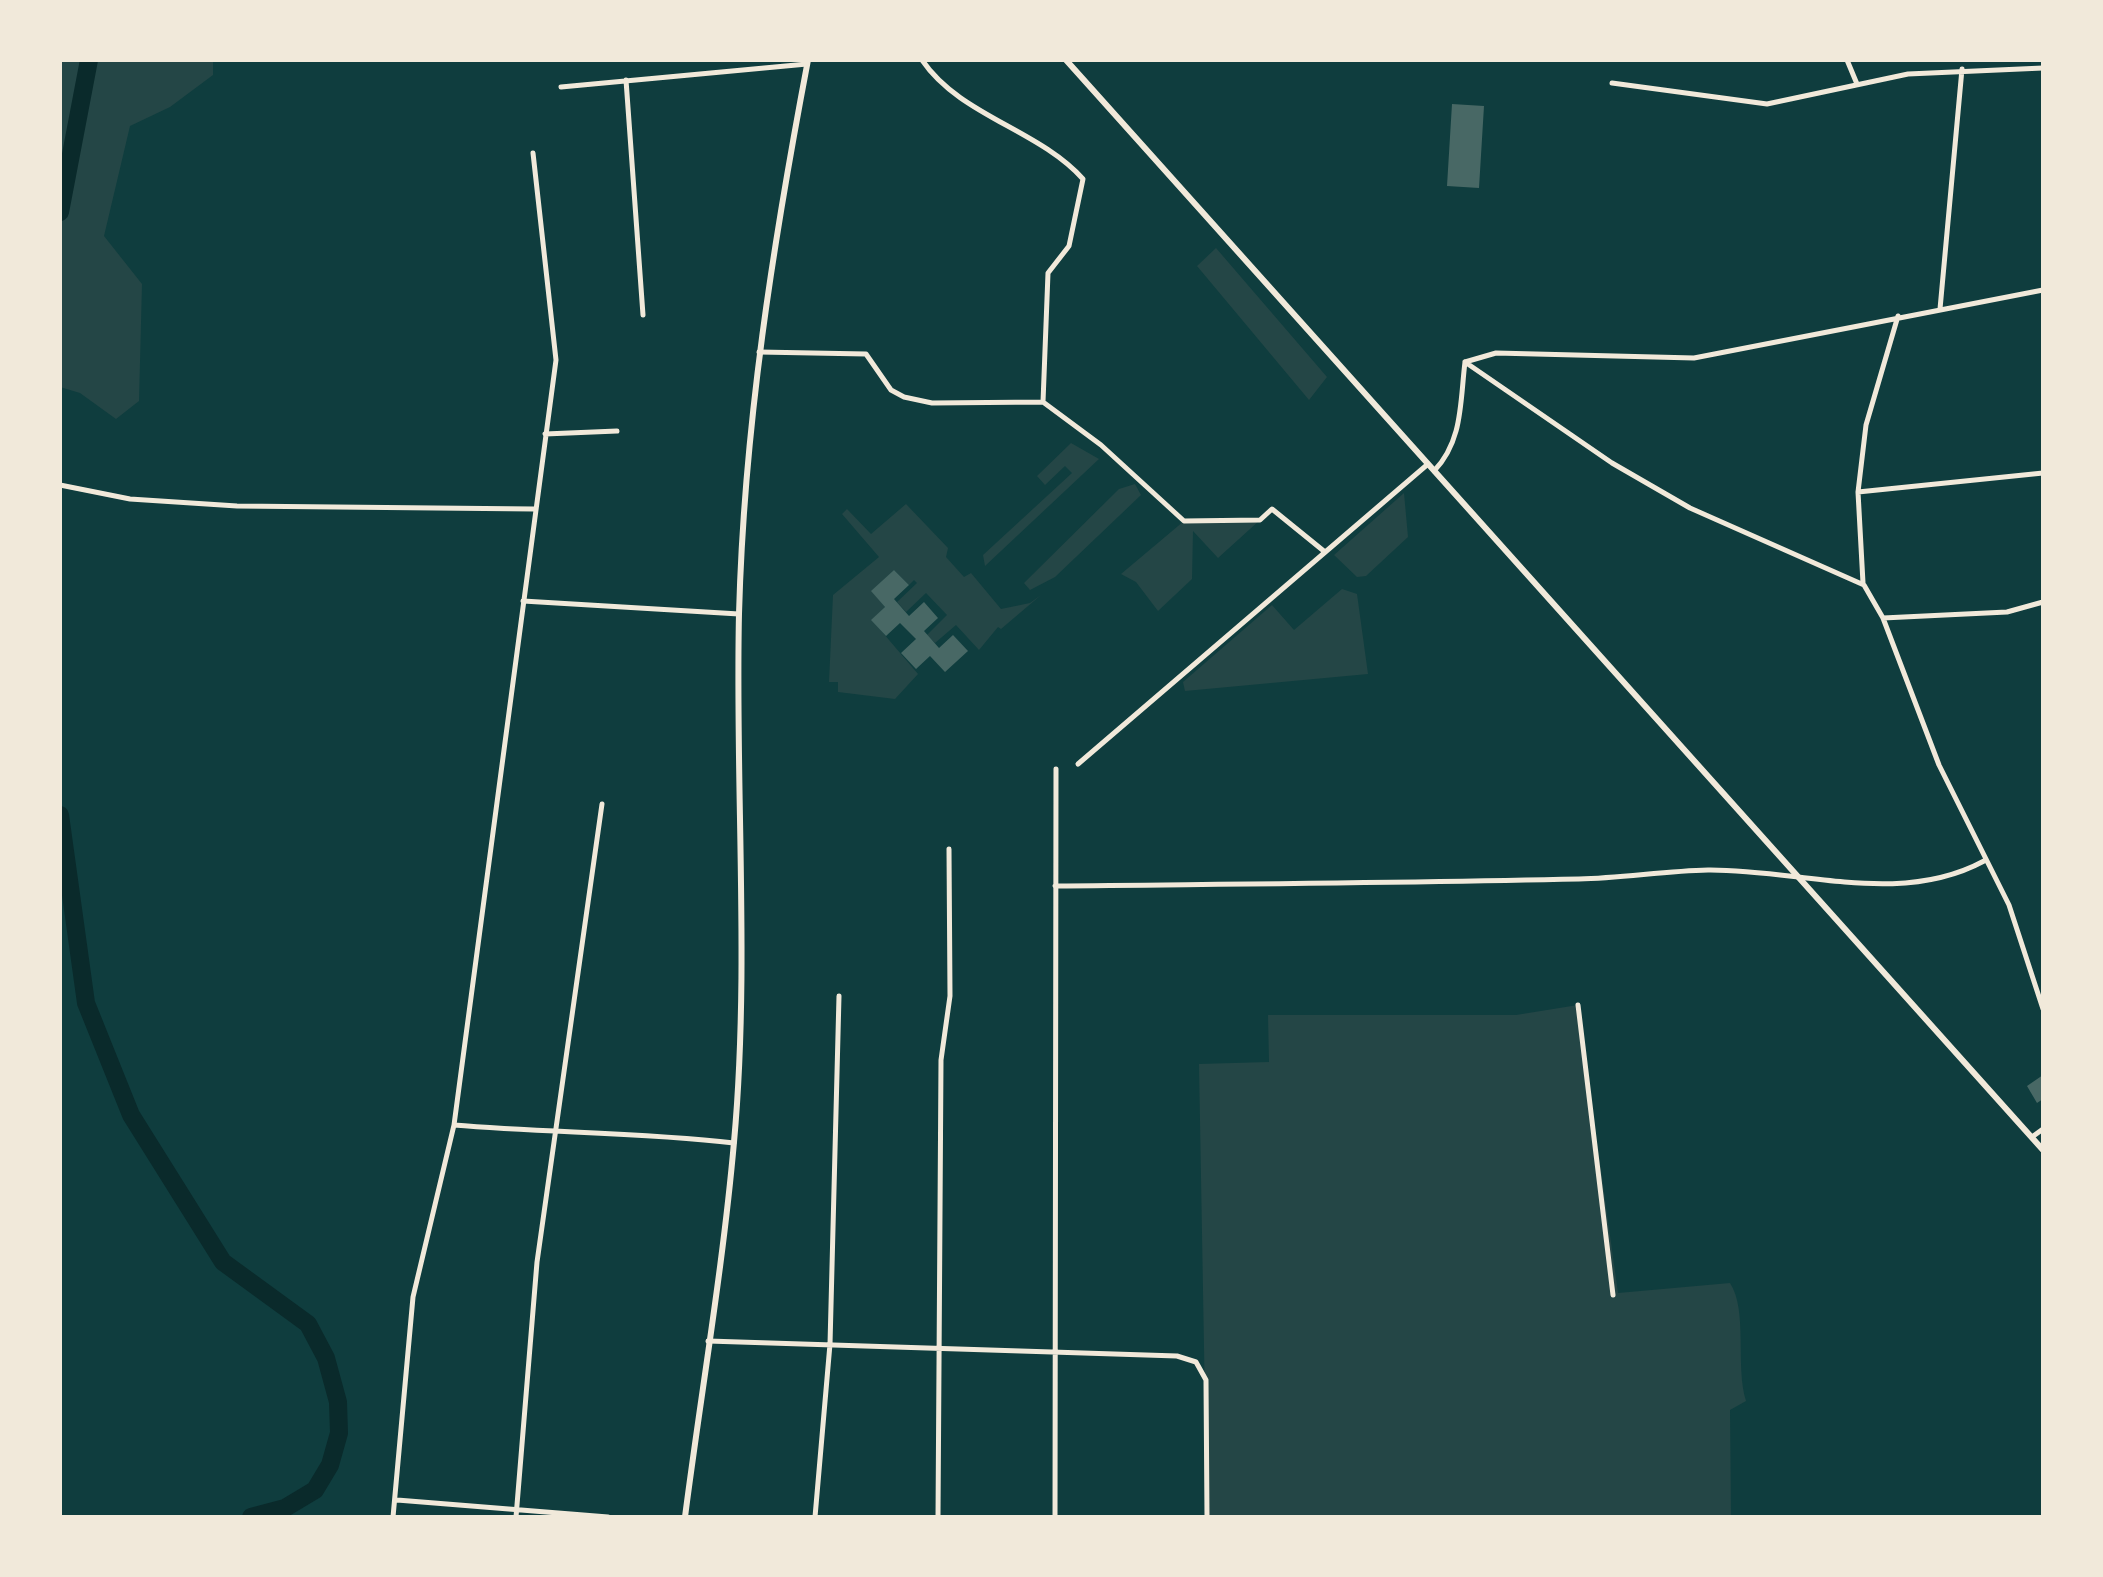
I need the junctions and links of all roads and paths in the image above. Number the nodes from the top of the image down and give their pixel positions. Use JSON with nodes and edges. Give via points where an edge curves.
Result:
{"nodes":[{"id":1,"x":922,"y":60,"type":"edge"},
{"id":2,"x":1066,"y":60,"type":"edge"},
{"id":3,"x":1847,"y":60,"type":"edge"},
{"id":4,"x":808,"y":62,"type":"edge"},
{"id":5,"x":2043,"y":68,"type":"edge"},
{"id":6,"x":1962,"y":69,"type":"junction"},
{"id":7,"x":626,"y":80,"type":"junction"},
{"id":8,"x":1612,"y":83,"type":"dead end"},
{"id":9,"x":1857,"y":84,"type":"junction"},
{"id":10,"x":561,"y":87,"type":"dead end"},
{"id":11,"x":534,"y":153,"type":"dead end"},
{"id":12,"x":2043,"y":290,"type":"edge"},
{"id":13,"x":1940,"y":308,"type":"junction"},
{"id":14,"x":643,"y":316,"type":"dead end"},
{"id":15,"x":1898,"y":316,"type":"junction"},
{"id":16,"x":759,"y":352,"type":"junction"},
{"id":17,"x":1464,"y":362,"type":"junction"},
{"id":18,"x":1043,"y":402,"type":"junction"},
{"id":19,"x":618,"y":431,"type":"dead end"},
{"id":20,"x":545,"y":434,"type":"junction"},
{"id":21,"x":1431,"y":467,"type":"junction"},
{"id":22,"x":2043,"y":473,"type":"edge"},
{"id":23,"x":60,"y":486,"type":"edge"},
{"id":24,"x":1858,"y":492,"type":"junction"},
{"id":25,"x":534,"y":510,"type":"junction"},
{"id":26,"x":1325,"y":552,"type":"junction"},
{"id":27,"x":1864,"y":585,"type":"junction"},
{"id":28,"x":522,"y":601,"type":"junction"},
{"id":29,"x":2043,"y":602,"type":"edge"},
{"id":30,"x":740,"y":614,"type":"junction"},
{"id":31,"x":1883,"y":618,"type":"junction"},
{"id":32,"x":1078,"y":764,"type":"dead end"},
{"id":33,"x":1056,"y":769,"type":"dead end"},
{"id":34,"x":602,"y":804,"type":"dead end"},
{"id":35,"x":949,"y":850,"type":"dead end"},
{"id":36,"x":1984,"y":861,"type":"junction"},
{"id":37,"x":1797,"y":875,"type":"junction"},
{"id":38,"x":1055,"y":886,"type":"junction"},
{"id":39,"x":839,"y":996,"type":"dead end"},
{"id":40,"x":1578,"y":1005,"type":"dead end"},
{"id":41,"x":2043,"y":1009,"type":"edge"},
{"id":42,"x":454,"y":1125,"type":"junction"},
{"id":43,"x":2043,"y":1129,"type":"edge"},
{"id":44,"x":559,"y":1130,"type":"junction"},
{"id":45,"x":2032,"y":1137,"type":"junction"},
{"id":46,"x":734,"y":1142,"type":"junction"},
{"id":47,"x":2043,"y":1150,"type":"edge"},
{"id":48,"x":1613,"y":1295,"type":"dead end"},
{"id":49,"x":708,"y":1340,"type":"junction"},
{"id":50,"x":830,"y":1344,"type":"junction"},
{"id":51,"x":938,"y":1349,"type":"junction"},
{"id":52,"x":1057,"y":1355,"type":"junction"},
{"id":53,"x":396,"y":1500,"type":"junction"},
{"id":54,"x":516,"y":1514,"type":"edge"},
{"id":55,"x":394,"y":1517,"type":"edge"},
{"id":56,"x":608,"y":1517,"type":"edge"},
{"id":57,"x":685,"y":1517,"type":"edge"},
{"id":58,"x":815,"y":1517,"type":"edge"},
{"id":59,"x":938,"y":1517,"type":"edge"},
{"id":60,"x":1056,"y":1517,"type":"edge"},
{"id":61,"x":1206,"y":1517,"type":"edge"}],
"edges":[{"from":1,"to":18,"type":"street","via":[[934,78],[1040,143],[1083,179],[1070,246],[1048,274]]},
{"from":2,"to":21,"type":"main road"},
{"from":3,"to":9,"type":"street"},
{"from":4,"to":7,"type":"street"},
{"from":4,"to":16,"type":"main road","via":[[770,256]]},
{"from":5,"to":6,"type":"street"},
{"from":6,"to":9,"type":"street"},
{"from":6,"to":13,"type":"street"},
{"from":7,"to":10,"type":"street"},
{"from":7,"to":14,"type":"street"},
{"from":8,"to":9,"type":"street","via":[[1766,104]]},
{"from":11,"to":20,"type":"street","via":[[556,360]]},
{"from":12,"to":13,"type":"street"},
{"from":13,"to":15,"type":"street"},
{"from":15,"to":17,"type":"street","via":[[1694,358],[1496,353]]},
{"from":15,"to":24,"type":"street","via":[[1866,425]]},
{"from":16,"to":18,"type":"street","via":[[866,354],[891,390],[920,401]]},
{"from":16,"to":30,"type":"main road"},
{"from":17,"to":21,"type":"street","via":[[1457,434],[1447,458]]},
{"from":17,"to":27,"type":"street","via":[[1690,508]]},
{"from":18,"to":26,"type":"street","via":[[1184,521],[1260,520],[1272,509]]},
{"from":19,"to":20,"type":"street"},
{"from":20,"to":25,"type":"street"},
{"from":21,"to":26,"type":"street"},
{"from":21,"to":37,"type":"main road"},
{"from":22,"to":24,"type":"street"},
{"from":23,"to":25,"type":"street","via":[[130,499],[237,506]]},
{"from":24,"to":27,"type":"street"},
{"from":25,"to":28,"type":"street"},
{"from":26,"to":32,"type":"street"},
{"from":27,"to":31,"type":"street"},
{"from":28,"to":30,"type":"street"},
{"from":28,"to":42,"type":"street"},
{"from":29,"to":31,"type":"street","via":[[2007,612]]},
{"from":30,"to":46,"type":"main road","via":[[741,995]]},
{"from":31,"to":36,"type":"street","via":[[1939,766]]},
{"from":33,"to":38,"type":"street"},
{"from":34,"to":44,"type":"street"},
{"from":35,"to":51,"type":"street"},
{"from":36,"to":37,"type":"street","via":[[1926,882]]},
{"from":36,"to":41,"type":"street","via":[[2019,930]]},
{"from":37,"to":38,"type":"street","via":[[1708,870],[1586,879]]},
{"from":37,"to":45,"type":"main road"},
{"from":38,"to":52,"type":"street"},
{"from":39,"to":50,"type":"street"},
{"from":40,"to":48,"type":"street"},
{"from":42,"to":44,"type":"street"},
{"from":42,"to":53,"type":"street","via":[[413,1297]]},
{"from":43,"to":45,"type":"street"},
{"from":44,"to":46,"type":"street"},
{"from":44,"to":54,"type":"street","via":[[537,1262]]},
{"from":45,"to":47,"type":"main road"},
{"from":46,"to":49,"type":"main road"},
{"from":49,"to":50,"type":"street"},
{"from":49,"to":57,"type":"main road"},
{"from":50,"to":51,"type":"street"},
{"from":50,"to":58,"type":"street"},
{"from":51,"to":52,"type":"street"},
{"from":51,"to":59,"type":"street"},
{"from":52,"to":60,"type":"street"},
{"from":52,"to":61,"type":"street","via":[[1177,1356],[1196,1362],[1206,1380]]},
{"from":53,"to":54,"type":"street"},
{"from":53,"to":55,"type":"street"},
{"from":54,"to":56,"type":"street"}]}
